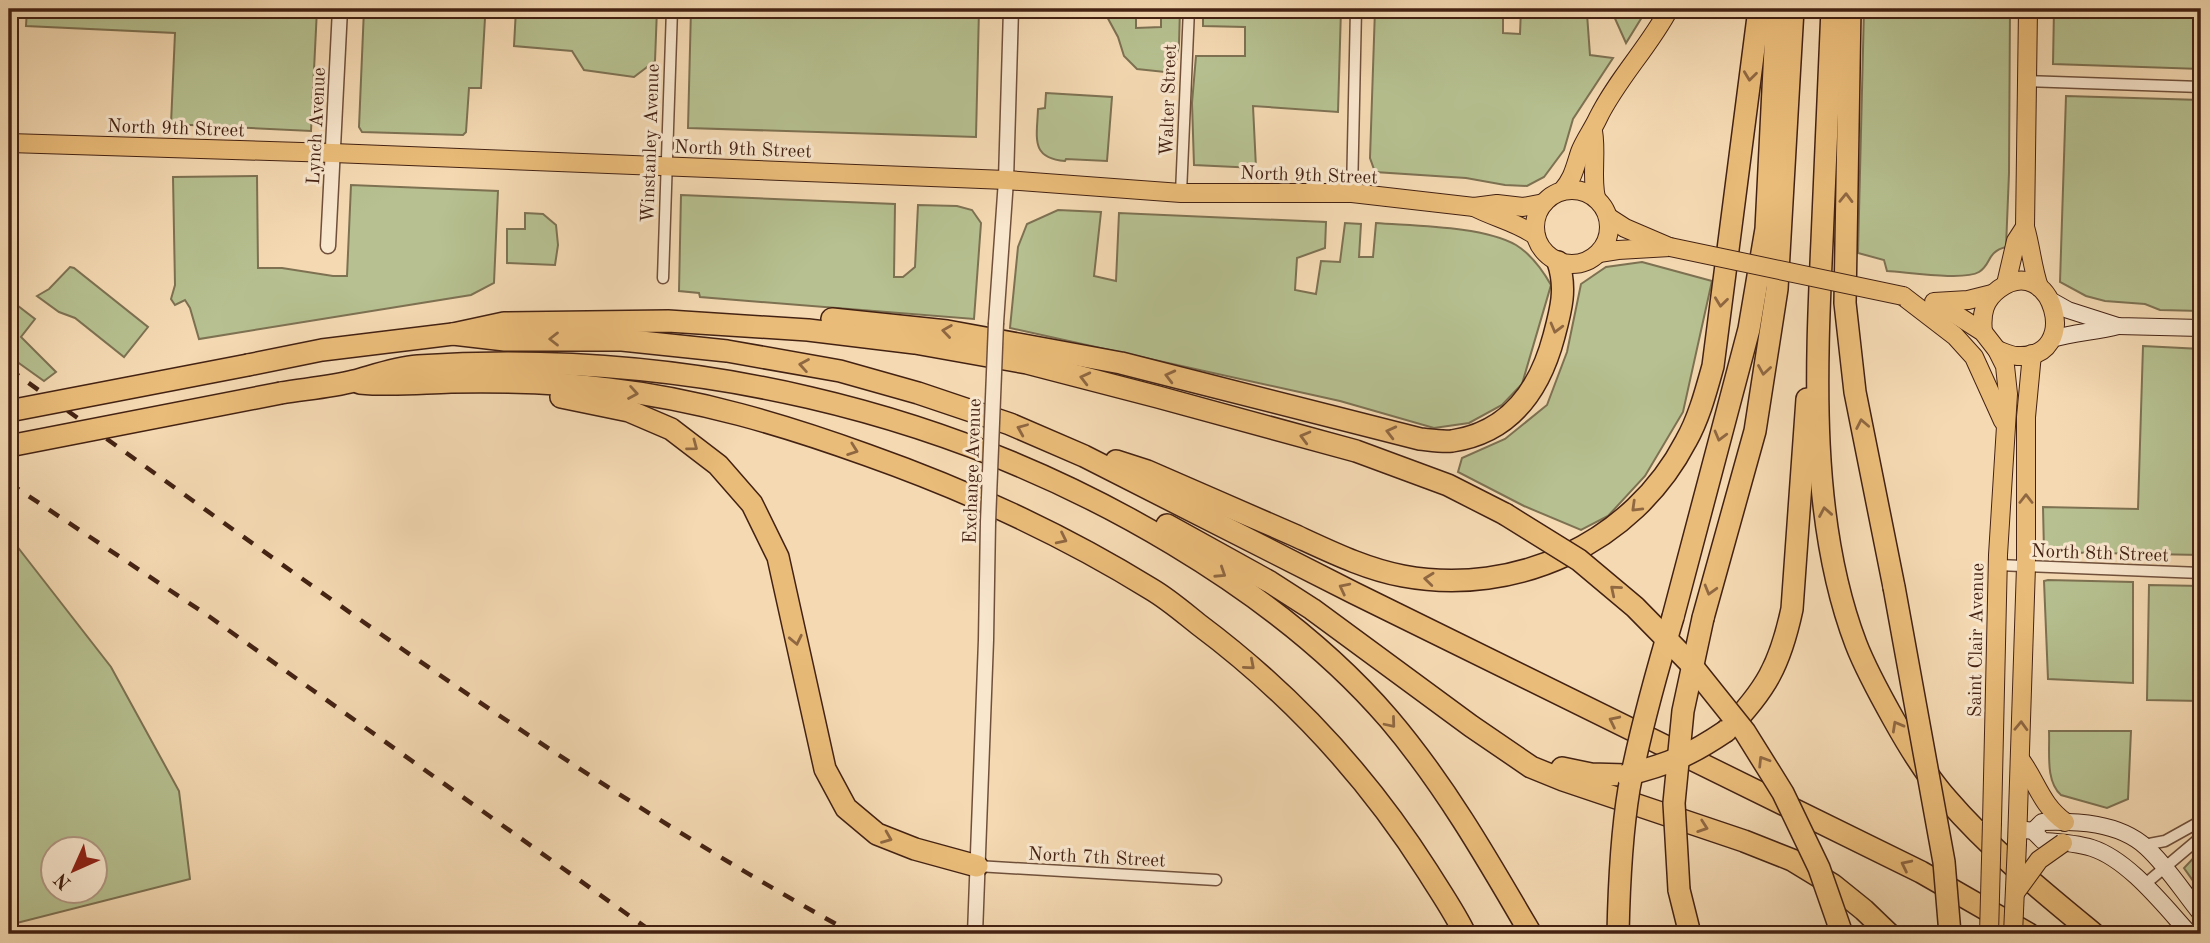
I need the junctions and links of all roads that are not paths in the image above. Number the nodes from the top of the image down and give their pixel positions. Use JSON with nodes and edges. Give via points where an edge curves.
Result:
{"nodes":[{"id":1,"x":340,"y":9,"type":"edge"},
{"id":2,"x":672,"y":9,"type":"edge"},
{"id":3,"x":1012,"y":9,"type":"edge"},
{"id":4,"x":1189,"y":9,"type":"edge"},
{"id":5,"x":1356,"y":9,"type":"edge"},
{"id":6,"x":1670,"y":9,"type":"edge"},
{"id":7,"x":1759,"y":9,"type":"edge"},
{"id":8,"x":1777,"y":9,"type":"edge"},
{"id":9,"x":1793,"y":9,"type":"edge"},
{"id":10,"x":1832,"y":9,"type":"edge"},
{"id":11,"x":1850,"y":9,"type":"edge"},
{"id":12,"x":2028,"y":9,"type":"edge"},
{"id":13,"x":2025,"y":81,"type":"junction"},
{"id":14,"x":2201,"y":87,"type":"edge"},
{"id":15,"x":1593,"y":131,"type":"junction"},
{"id":16,"x":9,"y":143,"type":"edge"},
{"id":17,"x":333,"y":153,"type":"junction"},
{"id":18,"x":666,"y":166,"type":"junction"},
{"id":19,"x":1006,"y":180,"type":"junction"},
{"id":20,"x":1562,"y":191,"type":"junction"},
{"id":21,"x":1181,"y":192,"type":"junction"},
{"id":22,"x":1352,"y":193,"type":"junction"},
{"id":23,"x":1596,"y":198,"type":"junction"},
{"id":24,"x":1544,"y":202,"type":"junction"},
{"id":25,"x":1474,"y":207,"type":"junction"},
{"id":26,"x":1608,"y":217,"type":"junction"},
{"id":27,"x":2025,"y":227,"type":"junction"},
{"id":28,"x":1536,"y":236,"type":"junction"},
{"id":29,"x":328,"y":246,"type":"dead end"},
{"id":30,"x":1670,"y":247,"type":"junction"},
{"id":31,"x":1599,"y":253,"type":"junction"},
{"id":32,"x":1558,"y":262,"type":"junction"},
{"id":33,"x":663,"y":278,"type":"dead end"},
{"id":34,"x":2039,"y":287,"type":"junction"},
{"id":35,"x":1999,"y":289,"type":"junction"},
{"id":36,"x":1903,"y":296,"type":"junction"},
{"id":37,"x":2052,"y":301,"type":"junction"},
{"id":38,"x":1936,"y":302,"type":"junction"},
{"id":39,"x":747,"y":325,"type":"junction"},
{"id":40,"x":2118,"y":326,"type":"junction"},
{"id":41,"x":1818,"y":328,"type":"junction"},
{"id":42,"x":2201,"y":328,"type":"edge"},
{"id":43,"x":1983,"y":332,"type":"junction"},
{"id":44,"x":453,"y":334,"type":"junction"},
{"id":45,"x":2052,"y":339,"type":"junction"},
{"id":46,"x":1997,"y":350,"type":"junction"},
{"id":47,"x":2032,"y":354,"type":"junction"},
{"id":48,"x":351,"y":382,"type":"junction"},
{"id":49,"x":516,"y":383,"type":"junction"},
{"id":50,"x":9,"y":411,"type":"edge"},
{"id":51,"x":2005,"y":424,"type":"junction"},
{"id":52,"x":963,"y":443,"type":"junction"},
{"id":53,"x":9,"y":446,"type":"edge"},
{"id":54,"x":1084,"y":456,"type":"junction"},
{"id":55,"x":1998,"y":565,"type":"junction"},
{"id":56,"x":2026,"y":566,"type":"junction"},
{"id":57,"x":2201,"y":573,"type":"edge"},
{"id":58,"x":1504,"y":748,"type":"junction"},
{"id":59,"x":2020,"y":759,"type":"junction"},
{"id":60,"x":1994,"y":772,"type":"junction"},
{"id":61,"x":2201,"y":821,"type":"edge"},
{"id":62,"x":2065,"y":822,"type":"junction"},
{"id":63,"x":2018,"y":835,"type":"junction"},
{"id":64,"x":2201,"y":837,"type":"edge"},
{"id":65,"x":2063,"y":843,"type":"junction"},
{"id":66,"x":2144,"y":845,"type":"junction"},
{"id":67,"x":1992,"y":863,"type":"junction"},
{"id":68,"x":977,"y":866,"type":"junction"},
{"id":69,"x":2164,"y":868,"type":"junction"},
{"id":70,"x":1216,"y":880,"type":"dead end"},
{"id":71,"x":2144,"y":885,"type":"junction"},
{"id":72,"x":2015,"y":893,"type":"junction"},
{"id":73,"x":2201,"y":914,"type":"edge"},
{"id":74,"x":975,"y":934,"type":"edge"},
{"id":75,"x":1465,"y":934,"type":"edge"},
{"id":76,"x":1531,"y":934,"type":"edge"},
{"id":77,"x":1618,"y":934,"type":"edge"},
{"id":78,"x":1690,"y":934,"type":"edge"},
{"id":79,"x":1842,"y":934,"type":"edge"},
{"id":80,"x":1889,"y":934,"type":"edge"},
{"id":81,"x":1950,"y":934,"type":"edge"},
{"id":82,"x":1989,"y":934,"type":"edge"},
{"id":83,"x":2013,"y":934,"type":"edge"},
{"id":84,"x":2029,"y":934,"type":"edge"},
{"id":85,"x":2094,"y":934,"type":"edge"},
{"id":86,"x":2190,"y":934,"type":"edge"}],
"edges":[{"from":1,"to":17,"type":"street","name":"Lynch Avenue"},
{"from":2,"to":18,"type":"street","name":"Winstanley Avenue"},
{"from":3,"to":19,"type":"street","name":"Exchange Avenue"},
{"from":4,"to":21,"type":"street","name":"Walter Street"},
{"from":5,"to":22,"type":"street"},
{"from":6,"to":15,"type":"main road","via":[[1612,94]]},
{"from":7,"to":54,"type":"highway","one_way":true,"via":[[1710,378],[1687,441],[1665,475],[1609,533],[1520,573],[1459,582],[1403,576],[1358,563],[1147,471]]},
{"from":8,"to":77,"type":"highway","one_way":true,"bridge":true,"via":[[1766,229],[1749,329],[1647,706],[1629,791]]},
{"from":9,"to":78,"type":"highway","one_way":true,"bridge":true,"via":[[1777,289],[1755,431],[1703,618],[1683,711],[1674,803],[1679,890]]},
{"from":10,"to":41,"type":"highway"},
{"from":81,"to":11,"type":"highway","one_way":true,"bridge":true,"via":[[1944,862],[1855,391],[1845,303]]},
{"from":12,"to":13,"type":"main road"},
{"from":13,"to":14,"type":"street"},
{"from":13,"to":27,"type":"main road"},
{"from":15,"to":20,"type":"main road"},
{"from":15,"to":23,"type":"main road"},
{"from":16,"to":17,"type":"main road","name":"North 9th Street"},
{"from":17,"to":18,"type":"main road","name":"North 9th Street"},
{"from":17,"to":29,"type":"street","name":"Lynch Avenue"},
{"from":18,"to":19,"type":"main road","name":"North 9th Street"},
{"from":18,"to":33,"type":"street","name":"Winstanley Avenue"},
{"from":19,"to":21,"type":"main road","name":"North 9th Street"},
{"from":19,"to":68,"type":"street","name":"Exchange Avenue","bridge":true,"via":[[996,323]]},
{"from":20,"to":23,"type":"main road","via":[[1580,191]]},
{"from":20,"to":24,"type":"main road"},
{"from":21,"to":22,"type":"main road","name":"North 9th Street"},
{"from":22,"to":25,"type":"main road","name":"North 9th Street"},
{"from":23,"to":26,"type":"main road"},
{"from":24,"to":25,"type":"main road","name":"North 9th Street"},
{"from":24,"to":28,"type":"main road","via":[[1536,218]]},
{"from":25,"to":28,"type":"main road","name":"North 9th Street"},
{"from":26,"to":30,"type":"main road"},
{"from":26,"to":31,"type":"main road","via":[[1609,234]]},
{"from":27,"to":34,"type":"main road"},
{"from":27,"to":35,"type":"main road"},
{"from":28,"to":32,"type":"main road","via":[[1544,251]]},
{"from":30,"to":31,"type":"main road"},
{"from":30,"to":36,"type":"main road","bridge":true},
{"from":31,"to":32,"type":"main road","via":[[1580,264]]},
{"from":32,"to":39,"type":"highway","one_way":true,"via":[[1564,280],[1562,308],[1547,363],[1530,395],[1490,428],[1450,441],[1420,439],[1121,363],[947,331],[799,316]]},
{"from":34,"to":35,"type":"main road","via":[[2023,281]]},
{"from":34,"to":37,"type":"main road"},
{"from":35,"to":38,"type":"main road","via":[[1968,300]]},
{"from":35,"to":43,"type":"main road","via":[[1982,311]]},
{"from":36,"to":38,"type":"main road"},
{"from":36,"to":51,"type":"main road","via":[[1955,336],[1974,357]]},
{"from":37,"to":40,"type":"main road"},
{"from":37,"to":45,"type":"main road","via":[[2056,319]]},
{"from":38,"to":43,"type":"main road"},
{"from":39,"to":44,"type":"highway","via":[[533,322]]},
{"from":79,"to":39,"type":"highway","one_way":true,"bridge":true,"via":[[1819,868],[1783,793],[1745,732],[1689,662],[1635,607],[1579,561],[1505,514],[1448,485],[1356,451],[1027,363],[915,343]]},
{"from":40,"to":42,"type":"main road"},
{"from":40,"to":45,"type":"main road"},
{"from":41,"to":58,"type":"highway","bridge":true,"via":[[1809,368],[1792,609],[1785,641],[1753,703],[1726,731],[1693,753],[1626,775],[1561,768]]},
{"from":85,"to":41,"type":"highway","one_way":true,"via":[[1999,852],[1946,798],[1909,747],[1856,644],[1837,581],[1823,503]]},
{"from":43,"to":46,"type":"main road"},
{"from":44,"to":50,"type":"highway","bridge":true,"via":[[322,350]]},
{"from":54,"to":44,"type":"highway","one_way":true,"via":[[1010,424],[840,371],[635,341],[505,340]]},
{"from":45,"to":47,"type":"main road"},
{"from":46,"to":47,"type":"main road","via":[[2016,356]]},
{"from":46,"to":51,"type":"main road","name":"Saint Clair Avenue","via":[[2005,366]]},
{"from":56,"to":47,"type":"main road","one_way":true,"via":[[2026,417]]},
{"from":48,"to":49,"type":"highway","via":[[395,386]]},
{"from":48,"to":52,"type":"highway","via":[[414,366],[624,367],[811,397]]},
{"from":48,"to":53,"type":"highway","bridge":true},
{"from":49,"to":68,"type":"highway","one_way":true,"via":[[536,394],[629,411],[671,429],[718,465],[752,505],[778,557],[825,769],[846,808],[877,834]]},
{"from":49,"to":75,"type":"highway","one_way":true,"via":[[607,388],[700,405],[813,436],[940,481],[1071,543],[1154,590],[1273,685],[1335,749],[1402,831]]},
{"from":51,"to":55,"type":"main road","name":"Saint Clair Avenue"},
{"from":52,"to":58,"type":"highway","via":[[1054,468],[1224,555],[1312,609]]},
{"from":52,"to":76,"type":"highway","one_way":true,"via":[[1063,485],[1146,528],[1227,578],[1303,634],[1391,721],[1438,783]]},
{"from":84,"to":54,"type":"highway","one_way":true,"via":[[1921,872]]},
{"from":55,"to":56,"type":"street","name":"North 8th Street"},
{"from":55,"to":60,"type":"main road","name":"Saint Clair Avenue"},
{"from":56,"to":57,"type":"street","name":"North 8th Street"},
{"from":59,"to":56,"type":"main road","one_way":true},
{"from":58,"to":80,"type":"highway","one_way":true,"via":[[1531,767],[1563,780],[1792,860],[1833,885]]},
{"from":59,"to":62,"type":"main road","via":[[2044,802]]},
{"from":59,"to":63,"type":"main road"},
{"from":60,"to":63,"type":"main road"},
{"from":60,"to":67,"type":"main road","name":"Saint Clair Avenue","bridge":true},
{"from":61,"to":66,"type":"street","via":[[2165,841]]},
{"from":62,"to":63,"type":"main road","via":[[2042,822]]},
{"from":62,"to":66,"type":"main road","via":[[2095,823]]},
{"from":63,"to":65,"type":"main road"},
{"from":63,"to":67,"type":"main road"},
{"from":63,"to":72,"type":"main road","bridge":true},
{"from":64,"to":69,"type":"street"},
{"from":65,"to":71,"type":"main road","via":[[2094,849]]},
{"from":65,"to":72,"type":"main road","bridge":true,"via":[[2039,860]]},
{"from":66,"to":69,"type":"main road"},
{"from":67,"to":82,"type":"main road","name":"Saint Clair Avenue","bridge":true},
{"from":68,"to":70,"type":"street","name":"North 7th Street"},
{"from":68,"to":74,"type":"street","name":"Exchange Avenue"},
{"from":69,"to":71,"type":"street"},
{"from":69,"to":73,"type":"main road"},
{"from":71,"to":86,"type":"main road"},
{"from":72,"to":83,"type":"main road","bridge":true}]}
